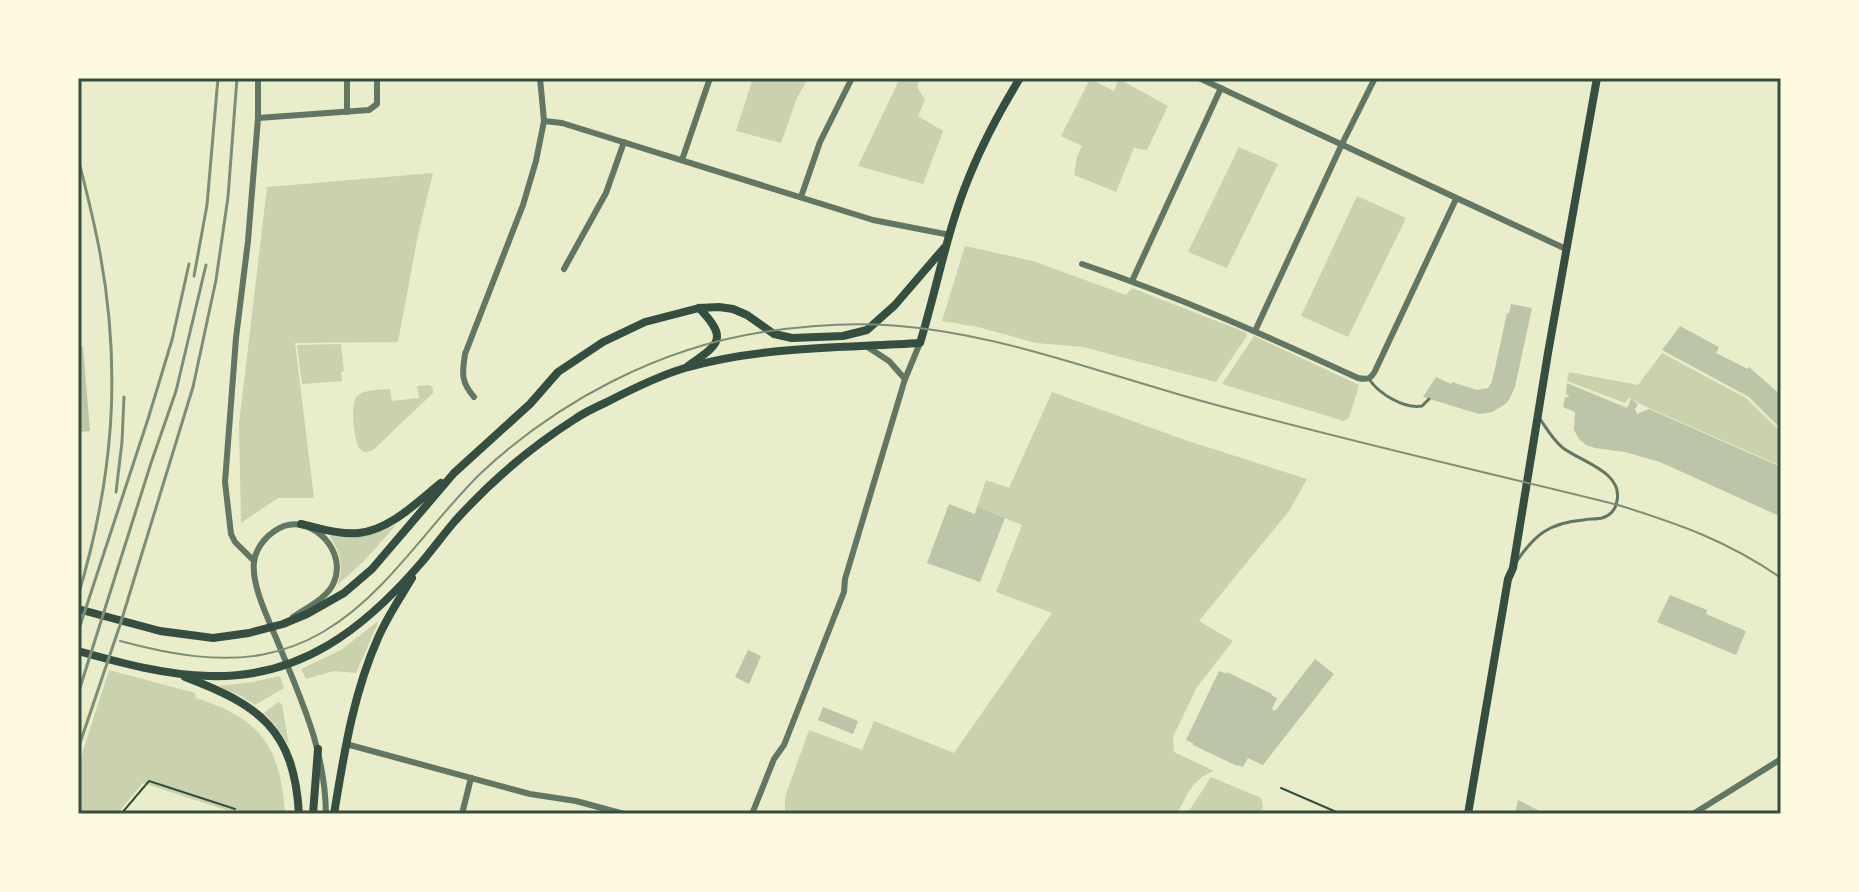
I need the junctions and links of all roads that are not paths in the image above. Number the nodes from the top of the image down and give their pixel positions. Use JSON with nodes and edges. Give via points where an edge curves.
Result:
{"nodes":[{"id":1,"x":258,"y":78,"type":"edge"},
{"id":2,"x":347,"y":78,"type":"edge"},
{"id":3,"x":377,"y":78,"type":"edge"},
{"id":4,"x":540,"y":78,"type":"edge"},
{"id":5,"x":710,"y":78,"type":"edge"},
{"id":6,"x":852,"y":78,"type":"edge"},
{"id":7,"x":1020,"y":78,"type":"edge"},
{"id":8,"x":1199,"y":78,"type":"edge"},
{"id":9,"x":1375,"y":78,"type":"edge"},
{"id":10,"x":1597,"y":78,"type":"edge"},
{"id":11,"x":1221,"y":88,"type":"junction"},
{"id":12,"x":347,"y":112,"type":"junction"},
{"id":13,"x":258,"y":118,"type":"junction"},
{"id":14,"x":544,"y":121,"type":"junction"},
{"id":15,"x":624,"y":142,"type":"junction"},
{"id":16,"x":1342,"y":144,"type":"junction"},
{"id":17,"x":682,"y":160,"type":"junction"},
{"id":18,"x":801,"y":197,"type":"junction"},
{"id":19,"x":1456,"y":199,"type":"junction"},
{"id":20,"x":949,"y":240,"type":"junction"},
{"id":21,"x":1566,"y":249,"type":"junction"},
{"id":22,"x":1082,"y":264,"type":"dead end"},
{"id":23,"x":564,"y":269,"type":"dead end"},
{"id":24,"x":1132,"y":281,"type":"junction"},
{"id":25,"x":699,"y":308,"type":"junction"},
{"id":26,"x":1255,"y":331,"type":"junction"},
{"id":27,"x":920,"y":343,"type":"junction"},
{"id":28,"x":866,"y":346,"type":"junction"},
{"id":29,"x":684,"y":368,"type":"junction"},
{"id":30,"x":905,"y":379,"type":"junction"},
{"id":31,"x":1369,"y":379,"type":"junction"},
{"id":32,"x":474,"y":397,"type":"dead end"},
{"id":33,"x":1429,"y":399,"type":"dead end"},
{"id":34,"x":1538,"y":415,"type":"junction"},
{"id":35,"x":454,"y":473,"type":"junction"},
{"id":36,"x":301,"y":524,"type":"junction"},
{"id":37,"x":254,"y":561,"type":"junction"},
{"id":38,"x":419,"y":565,"type":"junction"},
{"id":39,"x":1513,"y":568,"type":"junction"},
{"id":40,"x":78,"y":609,"type":"edge"},
{"id":41,"x":283,"y":624,"type":"junction"},
{"id":42,"x":78,"y":651,"type":"edge"},
{"id":43,"x":177,"y":674,"type":"junction"},
{"id":44,"x":346,"y":744,"type":"junction"},
{"id":45,"x":318,"y":749,"type":"junction"},
{"id":46,"x":1781,"y":759,"type":"edge"},
{"id":47,"x":471,"y":778,"type":"junction"},
{"id":48,"x":299,"y":814,"type":"edge"},
{"id":49,"x":313,"y":814,"type":"edge"},
{"id":50,"x":326,"y":814,"type":"edge"},
{"id":51,"x":334,"y":814,"type":"edge"},
{"id":52,"x":462,"y":814,"type":"edge"},
{"id":53,"x":624,"y":814,"type":"edge"},
{"id":54,"x":752,"y":814,"type":"edge"},
{"id":55,"x":1468,"y":814,"type":"edge"},
{"id":56,"x":1693,"y":814,"type":"edge"}],
"edges":[{"from":1,"to":13,"type":"street"},
{"from":2,"to":12,"type":"street"},
{"from":3,"to":12,"type":"street","via":[[374,108]]},
{"from":4,"to":14,"type":"street"},
{"from":5,"to":17,"type":"street"},
{"from":6,"to":18,"type":"street","via":[[820,142]]},
{"from":7,"to":20,"type":"main road","via":[[968,178]]},
{"from":8,"to":11,"type":"street"},
{"from":9,"to":16,"type":"street"},
{"from":10,"to":21,"type":"main road"},
{"from":11,"to":16,"type":"street"},
{"from":11,"to":24,"type":"street"},
{"from":12,"to":13,"type":"street"},
{"from":13,"to":37,"type":"street","via":[[225,482],[231,534]]},
{"from":14,"to":15,"type":"street"},
{"from":14,"to":32,"type":"street","via":[[523,205],[465,354],[464,386]]},
{"from":15,"to":17,"type":"street"},
{"from":15,"to":23,"type":"street","via":[[606,193]]},
{"from":16,"to":19,"type":"street"},
{"from":16,"to":26,"type":"street"},
{"from":17,"to":18,"type":"street"},
{"from":18,"to":20,"type":"street"},
{"from":19,"to":21,"type":"street"},
{"from":19,"to":31,"type":"street"},
{"from":20,"to":25,"type":"main road","via":[[867,330],[792,338],[774,334],[733,309]]},
{"from":20,"to":27,"type":"main road"},
{"from":21,"to":34,"type":"main road"},
{"from":22,"to":24,"type":"street"},
{"from":24,"to":26,"type":"street"},
{"from":25,"to":29,"type":"main road","via":[[714,324],[716,344]]},
{"from":25,"to":35,"type":"main road","via":[[645,322],[558,372]]},
{"from":26,"to":31,"type":"street"},
{"from":27,"to":28,"type":"main road"},
{"from":27,"to":30,"type":"street"},
{"from":28,"to":29,"type":"main road","via":[[737,356]]},
{"from":28,"to":30,"type":"street"},
{"from":29,"to":38,"type":"main road","via":[[576,418],[522,458],[487,488]]},
{"from":30,"to":54,"type":"street","via":[[844,592]]},
{"from":31,"to":33,"type":"lane","via":[[1381,392],[1410,406],[1422,406]]},
{"from":34,"to":39,"type":"main road"},
{"from":34,"to":39,"type":"lane","via":[[1558,444],[1606,474],[1618,493],[1609,516],[1554,525],[1528,544]]},
{"from":35,"to":36,"type":"main road","via":[[386,524],[363,532]]},
{"from":35,"to":41,"type":"main road","via":[[372,569],[344,593]]},
{"from":36,"to":37,"type":"street","via":[[271,533]]},
{"from":36,"to":41,"type":"street","via":[[328,542],[336,559],[336,577],[323,596]]},
{"from":37,"to":45,"type":"street","via":[[261,600]]},
{"from":38,"to":43,"type":"main road","via":[[344,636],[304,658],[242,675]]},
{"from":38,"to":44,"type":"main road","via":[[378,636],[353,705]]},
{"from":39,"to":55,"type":"main road"},
{"from":40,"to":41,"type":"main road","via":[[160,631],[213,638]]},
{"from":42,"to":43,"type":"main road"},
{"from":43,"to":48,"type":"main road","via":[[240,700],[266,722],[288,757]]},
{"from":44,"to":47,"type":"street"},
{"from":44,"to":51,"type":"main road"},
{"from":45,"to":49,"type":"main road"},
{"from":45,"to":50,"type":"street"},
{"from":46,"to":56,"type":"street"},
{"from":47,"to":52,"type":"street"},
{"from":47,"to":53,"type":"street"}]}
